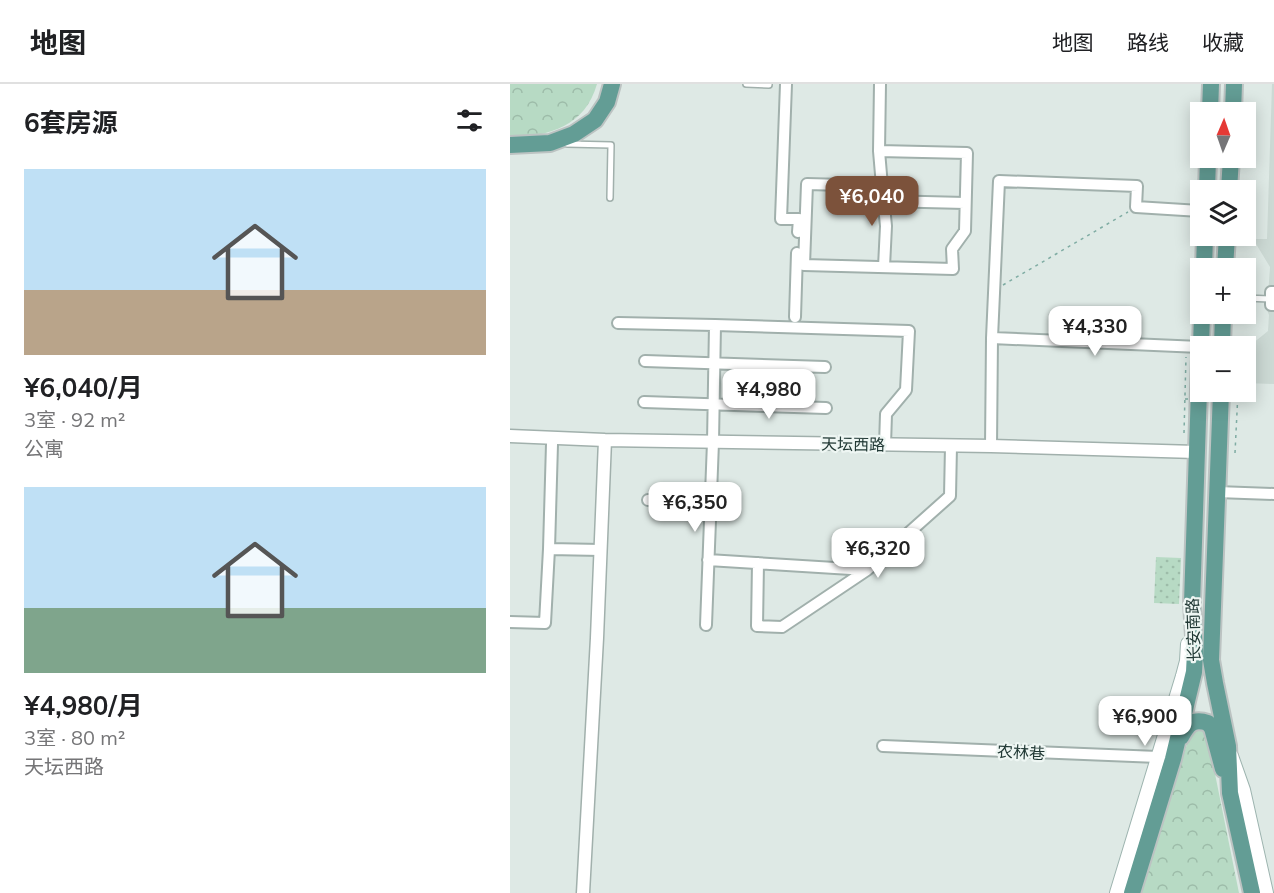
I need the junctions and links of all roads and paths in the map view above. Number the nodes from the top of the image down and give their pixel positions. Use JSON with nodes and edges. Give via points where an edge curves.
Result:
{"nodes":[{"id":1,"x":612,"y":84,"type":"edge"},
{"id":2,"x":746,"y":84,"type":"edge"},
{"id":3,"x":769,"y":84,"type":"edge"},
{"id":4,"x":786,"y":84,"type":"edge"},
{"id":5,"x":880,"y":84,"type":"edge"},
{"id":6,"x":1211,"y":84,"type":"edge"},
{"id":7,"x":1234,"y":84,"type":"edge"},
{"id":8,"x":1210,"y":102,"type":"edge"},
{"id":9,"x":1233,"y":102,"type":"edge"},
{"id":10,"x":550,"y":143,"type":"junction"},
{"id":11,"x":510,"y":145,"type":"edge"},
{"id":12,"x":879,"y":151,"type":"junction"},
{"id":13,"x":882,"y":186,"type":"junction"},
{"id":14,"x":610,"y":198,"type":"dead end"},
{"id":15,"x":884,"y":201,"type":"junction"},
{"id":16,"x":965,"y":203,"type":"junction"},
{"id":17,"x":1136,"y":207,"type":"junction"},
{"id":18,"x":1190,"y":210,"type":"edge"},
{"id":19,"x":884,"y":267,"type":"junction"},
{"id":20,"x":995,"y":290,"type":"junction"},
{"id":21,"x":1256,"y":298,"type":"edge"},
{"id":22,"x":1273,"y":299,"type":"edge"},
{"id":23,"x":795,"y":317,"type":"dead end"},
{"id":24,"x":618,"y":323,"type":"dead end"},
{"id":25,"x":715,"y":325,"type":"junction"},
{"id":26,"x":992,"y":338,"type":"junction"},
{"id":27,"x":1190,"y":347,"type":"edge"},
{"id":28,"x":645,"y":361,"type":"dead end"},
{"id":29,"x":714,"y":363,"type":"junction"},
{"id":30,"x":825,"y":367,"type":"dead end"},
{"id":31,"x":1190,"y":373,"type":"edge"},
{"id":32,"x":1185,"y":399,"type":"junction"},
{"id":33,"x":1190,"y":399,"type":"edge"},
{"id":34,"x":644,"y":402,"type":"dead end"},
{"id":35,"x":1194,"y":402,"type":"edge"},
{"id":36,"x":1221,"y":402,"type":"edge"},
{"id":37,"x":1237,"y":402,"type":"edge"},
{"id":38,"x":714,"y":404,"type":"junction"},
{"id":39,"x":826,"y":408,"type":"dead end"},
{"id":40,"x":1184,"y":433,"type":"dead end"},
{"id":41,"x":510,"y":436,"type":"edge"},
{"id":42,"x":605,"y":440,"type":"junction"},
{"id":43,"x":713,"y":441,"type":"junction"},
{"id":44,"x":552,"y":444,"type":"dead end"},
{"id":45,"x":885,"y":445,"type":"junction"},
{"id":46,"x":951,"y":446,"type":"junction"},
{"id":47,"x":991,"y":446,"type":"junction"},
{"id":48,"x":1196,"y":452,"type":"junction"},
{"id":49,"x":1235,"y":453,"type":"dead end"},
{"id":50,"x":1217,"y":492,"type":"junction"},
{"id":51,"x":1274,"y":494,"type":"edge"},
{"id":52,"x":648,"y":500,"type":"dead end"},
{"id":53,"x":710,"y":502,"type":"junction"},
{"id":54,"x":549,"y":549,"type":"junction"},
{"id":55,"x":601,"y":550,"type":"junction"},
{"id":56,"x":708,"y":560,"type":"junction"},
{"id":57,"x":759,"y":563,"type":"junction"},
{"id":58,"x":867,"y":570,"type":"junction"},
{"id":59,"x":1192,"y":603,"type":"junction"},
{"id":60,"x":510,"y":622,"type":"edge"},
{"id":61,"x":706,"y":625,"type":"dead end"},
{"id":62,"x":1177,"y":744,"type":"junction"},
{"id":63,"x":1228,"y":745,"type":"junction"},
{"id":64,"x":883,"y":746,"type":"dead end"},
{"id":65,"x":1158,"y":757,"type":"junction"},
{"id":66,"x":1230,"y":793,"type":"junction"},
{"id":67,"x":582,"y":893,"type":"edge"},
{"id":68,"x":1117,"y":893,"type":"edge"},
{"id":69,"x":1132,"y":893,"type":"edge"},
{"id":70,"x":1252,"y":893,"type":"edge"},
{"id":71,"x":1266,"y":893,"type":"edge"}],
"edges":[{"from":1,"to":10,"type":"main road","via":[[607,102],[595,120]]},
{"from":2,"to":3,"type":"lane"},
{"from":4,"to":23,"type":"street","via":[[781,219],[799,219]]},
{"from":5,"to":12,"type":"street"},
{"from":6,"to":8,"type":"main road"},
{"from":7,"to":9,"type":"main road"},
{"from":10,"to":11,"type":"main road"},
{"from":10,"to":14,"type":"lane","via":[[611,145]]},
{"from":12,"to":13,"type":"street"},
{"from":12,"to":16,"type":"street","via":[[966,153]]},
{"from":13,"to":15,"type":"street"},
{"from":13,"to":19,"type":"street","via":[[807,184],[804,265]]},
{"from":15,"to":16,"type":"street"},
{"from":15,"to":19,"type":"street"},
{"from":16,"to":19,"type":"street","via":[[965,231],[952,249],[953,269]]},
{"from":17,"to":18,"type":"street"},
{"from":17,"to":20,"type":"path"},
{"from":17,"to":20,"type":"street","via":[[1137,186],[999,181]]},
{"from":20,"to":26,"type":"street"},
{"from":21,"to":22,"type":"lane"},
{"from":24,"to":25,"type":"street"},
{"from":25,"to":29,"type":"street"},
{"from":25,"to":45,"type":"street","via":[[909,331],[906,390],[886,414]]},
{"from":26,"to":27,"type":"street"},
{"from":26,"to":47,"type":"street"},
{"from":28,"to":29,"type":"street"},
{"from":29,"to":30,"type":"street"},
{"from":29,"to":38,"type":"street"},
{"from":31,"to":32,"type":"path"},
{"from":32,"to":33,"type":"path","bridge":true},
{"from":32,"to":40,"type":"path"},
{"from":34,"to":38,"type":"street"},
{"from":35,"to":48,"type":"main road","name":"长安南路"},
{"from":36,"to":50,"type":"main road","name":"长安南路"},
{"from":37,"to":49,"type":"path"},
{"from":38,"to":39,"type":"street"},
{"from":38,"to":43,"type":"street"},
{"from":41,"to":42,"type":"street","name":"天坛西路"},
{"from":42,"to":43,"type":"street","name":"天坛西路"},
{"from":42,"to":55,"type":"street"},
{"from":43,"to":45,"type":"street","name":"天坛西路"},
{"from":43,"to":53,"type":"street"},
{"from":44,"to":54,"type":"street"},
{"from":45,"to":46,"type":"street","name":"天坛西路"},
{"from":46,"to":47,"type":"street","name":"天坛西路"},
{"from":46,"to":58,"type":"street","via":[[950,496]]},
{"from":47,"to":48,"type":"street","name":"天坛西路"},
{"from":48,"to":59,"type":"main road","name":"长安南路"},
{"from":50,"to":51,"type":"street"},
{"from":50,"to":63,"type":"main road","name":"长安南路","via":[[1211,660]]},
{"from":52,"to":53,"type":"street"},
{"from":53,"to":56,"type":"street"},
{"from":54,"to":55,"type":"street"},
{"from":54,"to":60,"type":"street","via":[[545,623]]},
{"from":55,"to":67,"type":"street"},
{"from":56,"to":57,"type":"street"},
{"from":56,"to":61,"type":"street"},
{"from":57,"to":58,"type":"street"},
{"from":57,"to":58,"type":"street","via":[[757,626],[782,627]]},
{"from":59,"to":62,"type":"main road","name":"长安南路","via":[[1196,662]]},
{"from":59,"to":65,"type":"main road","via":[[1185,667]]},
{"from":62,"to":66,"type":"main road","via":[[1192,722],[1208,723]]},
{"from":62,"to":69,"type":"main road","name":"长安南路"},
{"from":63,"to":66,"type":"main road","name":"长安南路"},
{"from":63,"to":71,"type":"main road","via":[[1243,790]]},
{"from":64,"to":65,"type":"street","name":"农林巷"},
{"from":65,"to":68,"type":"main road"},
{"from":66,"to":70,"type":"main road","name":"长安南路"}]}
